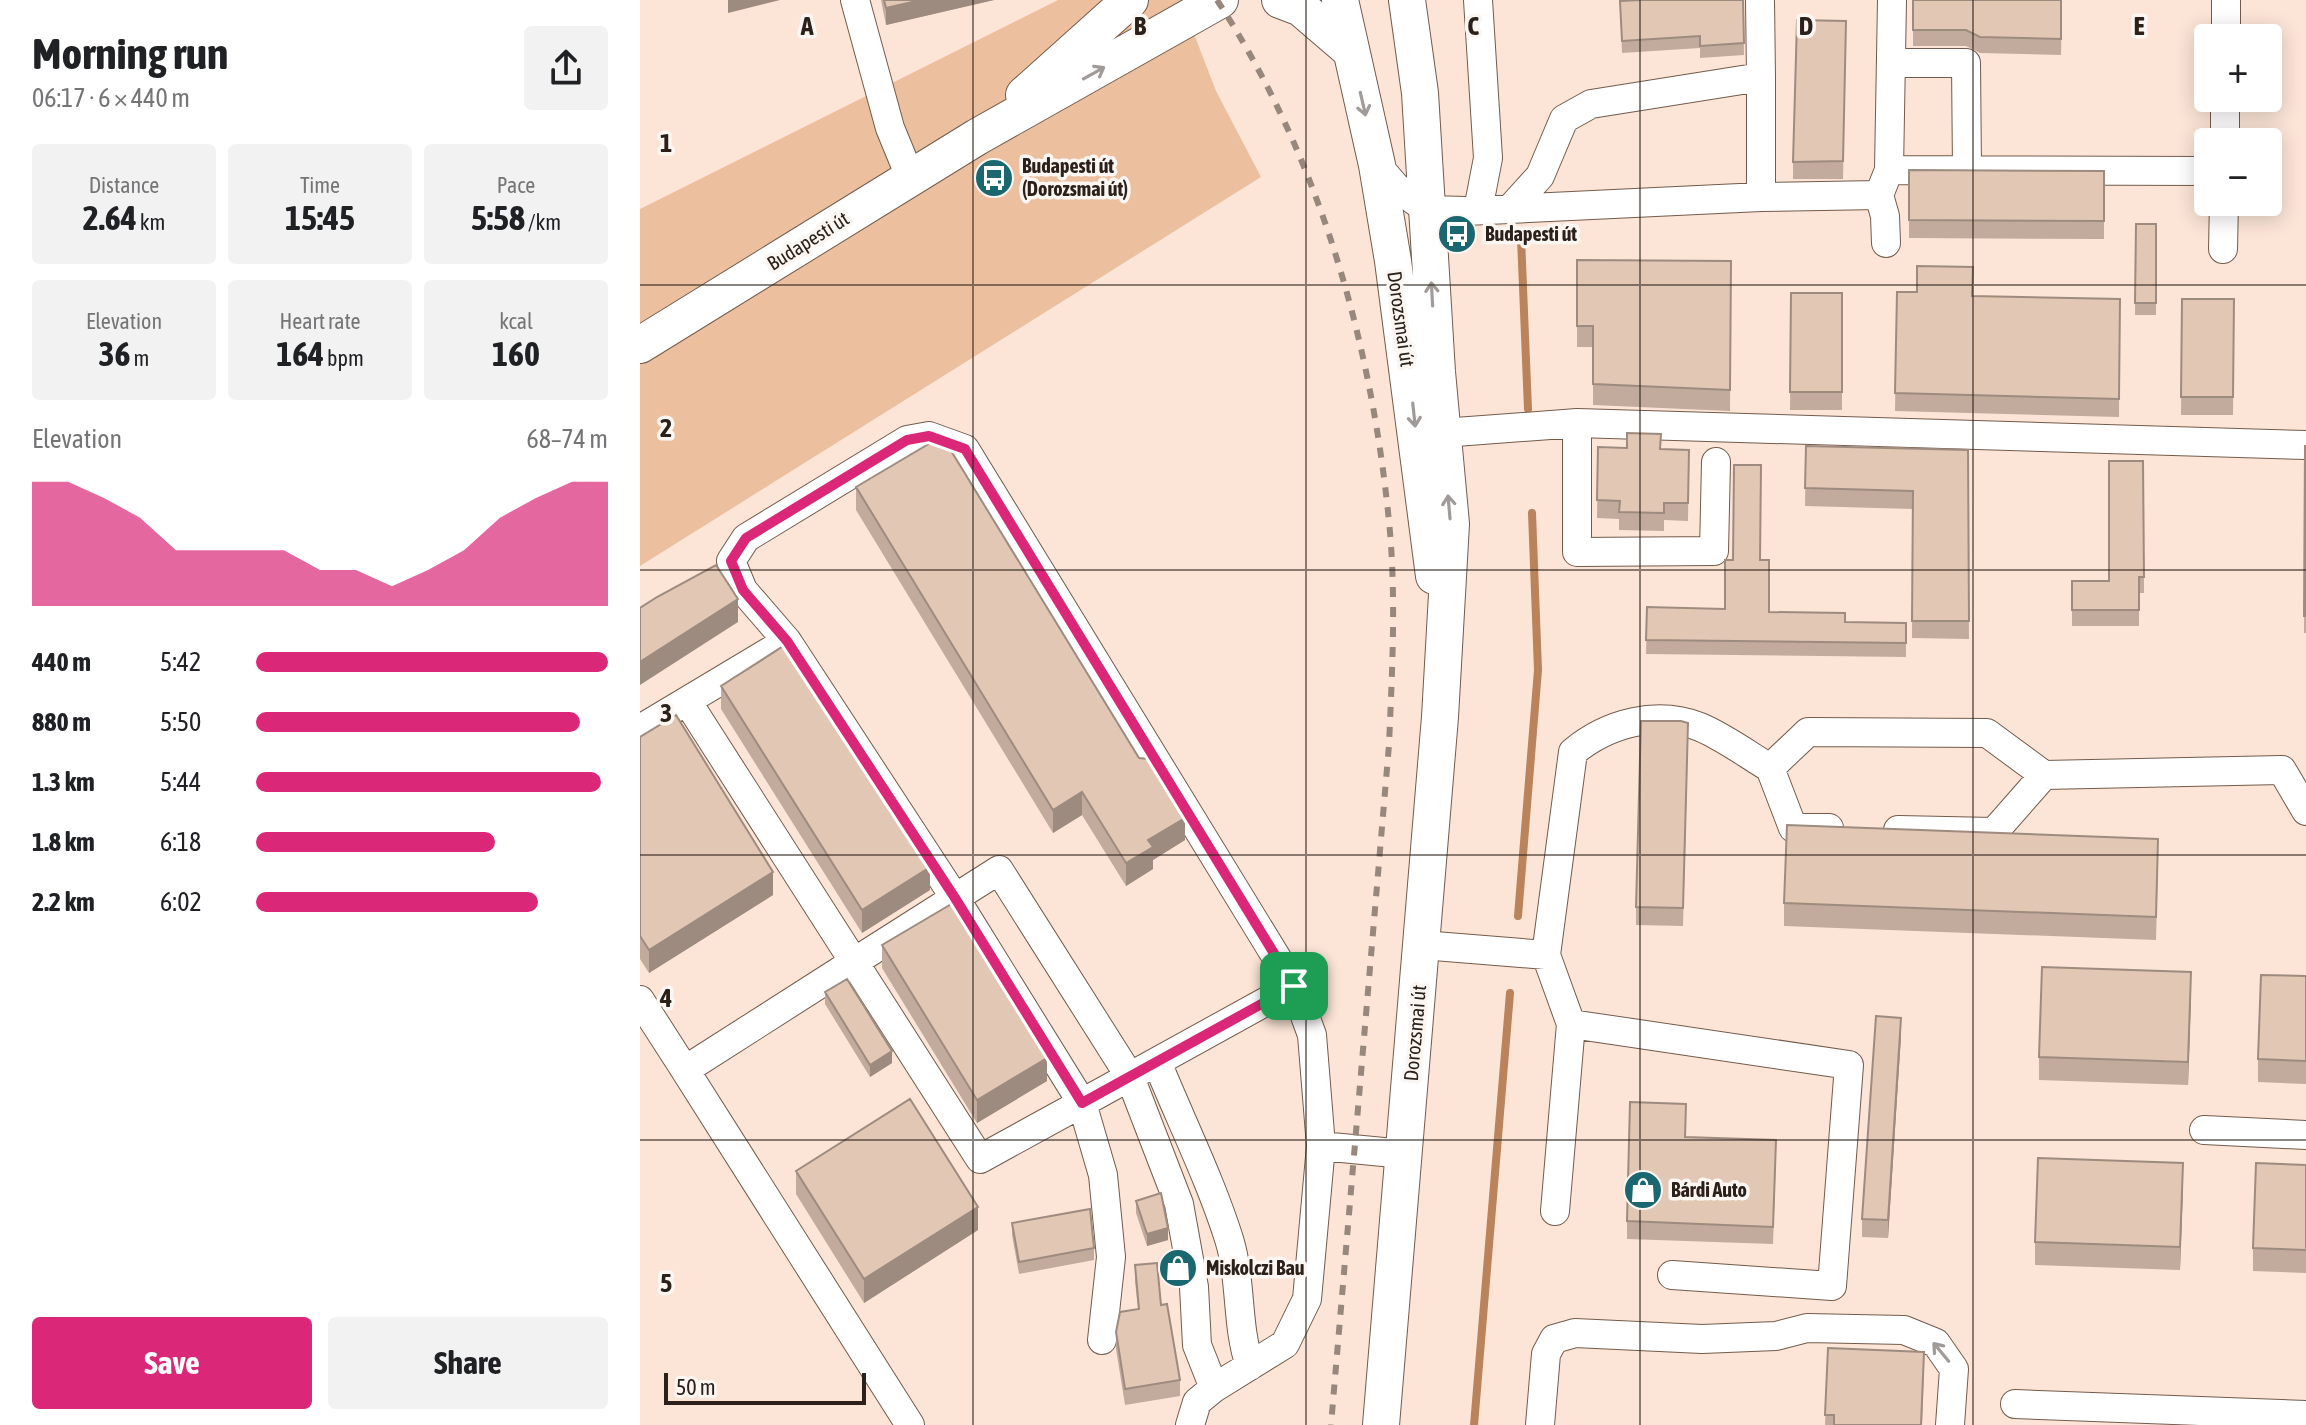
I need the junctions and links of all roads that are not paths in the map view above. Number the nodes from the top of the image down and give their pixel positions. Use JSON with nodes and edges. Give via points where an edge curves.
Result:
{"nodes":[{"id":1,"x":855,"y":0,"type":"edge"},
{"id":2,"x":1130,"y":0,"type":"edge"},
{"id":3,"x":1252,"y":0,"type":"edge"},
{"id":4,"x":1280,"y":0,"type":"edge"},
{"id":5,"x":1340,"y":0,"type":"edge"},
{"id":6,"x":1384,"y":0,"type":"edge"},
{"id":7,"x":1407,"y":0,"type":"edge"},
{"id":8,"x":1478,"y":0,"type":"edge"},
{"id":9,"x":1760,"y":0,"type":"edge"},
{"id":10,"x":1892,"y":0,"type":"edge"},
{"id":11,"x":2226,"y":0,"type":"edge"},
{"id":12,"x":1206,"y":9,"type":"edge"},
{"id":13,"x":2226,"y":24,"type":"edge"},
{"id":14,"x":1350,"y":50,"type":"junction"},
{"id":15,"x":1415,"y":57,"type":"junction"},
{"id":16,"x":1891,"y":63,"type":"junction"},
{"id":17,"x":1761,"y":77,"type":"junction"},
{"id":18,"x":977,"y":137,"type":"junction"},
{"id":19,"x":1377,"y":165,"type":"junction"},
{"id":20,"x":1967,"y":170,"type":"junction"},
{"id":21,"x":2194,"y":171,"type":"edge"},
{"id":22,"x":911,"y":179,"type":"junction"},
{"id":23,"x":1884,"y":182,"type":"junction"},
{"id":24,"x":1761,"y":197,"type":"junction"},
{"id":25,"x":1511,"y":208,"type":"junction"},
{"id":26,"x":1427,"y":210,"type":"junction"},
{"id":27,"x":1478,"y":210,"type":"junction"},
{"id":28,"x":2224,"y":216,"type":"edge"},
{"id":29,"x":1886,"y":243,"type":"dead end"},
{"id":30,"x":2223,"y":249,"type":"dead end"},
{"id":31,"x":640,"y":345,"type":"edge"},
{"id":32,"x":1577,"y":423,"type":"junction"},
{"id":33,"x":1442,"y":433,"type":"junction"},
{"id":34,"x":2306,"y":445,"type":"edge"},
{"id":35,"x":1716,"y":462,"type":"dead end"},
{"id":36,"x":787,"y":641,"type":"junction"},
{"id":37,"x":1445,"y":641,"type":"junction"},
{"id":38,"x":687,"y":701,"type":"junction"},
{"id":39,"x":640,"y":729,"type":"edge"},
{"id":40,"x":1770,"y":768,"type":"junction"},
{"id":41,"x":2044,"y":775,"type":"junction"},
{"id":42,"x":2306,"y":811,"type":"edge"},
{"id":43,"x":955,"y":898,"type":"junction"},
{"id":44,"x":1422,"y":945,"type":"junction"},
{"id":45,"x":1546,"y":955,"type":"junction"},
{"id":46,"x":854,"y":962,"type":"junction"},
{"id":47,"x":1294,"y":986,"type":"junction"},
{"id":48,"x":640,"y":1000,"type":"edge"},
{"id":49,"x":1571,"y":1024,"type":"junction"},
{"id":50,"x":1157,"y":1062,"type":"junction"},
{"id":51,"x":685,"y":1070,"type":"junction"},
{"id":52,"x":1130,"y":1077,"type":"junction"},
{"id":53,"x":1082,"y":1103,"type":"junction"},
{"id":54,"x":2204,"y":1130,"type":"dead end"},
{"id":55,"x":2306,"y":1135,"type":"edge"},
{"id":56,"x":1321,"y":1146,"type":"junction"},
{"id":57,"x":1404,"y":1154,"type":"junction"},
{"id":58,"x":1555,"y":1211,"type":"dead end"},
{"id":59,"x":1672,"y":1275,"type":"dead end"},
{"id":60,"x":1102,"y":1340,"type":"dead end"},
{"id":61,"x":1250,"y":1366,"type":"junction"},
{"id":62,"x":1214,"y":1388,"type":"junction"},
{"id":63,"x":2015,"y":1404,"type":"dead end"},
{"id":64,"x":2306,"y":1415,"type":"edge"},
{"id":65,"x":910,"y":1425,"type":"edge"},
{"id":66,"x":1190,"y":1425,"type":"edge"},
{"id":67,"x":1381,"y":1425,"type":"edge"},
{"id":68,"x":1540,"y":1425,"type":"edge"},
{"id":69,"x":1950,"y":1425,"type":"edge"}],
"edges":[{"from":1,"to":22,"type":"lane","via":[[890,128]]},
{"from":2,"to":18,"type":"main road","name":"Budapesti út"},
{"from":3,"to":12,"type":"main road","name":"Budapesti út"},
{"from":4,"to":14,"type":"main road","via":[[1301,8]]},
{"from":5,"to":14,"type":"main road","name":"Dorozsmai út"},
{"from":6,"to":15,"type":"main road"},
{"from":7,"to":15,"type":"main road","name":"Dorozsmai út"},
{"from":8,"to":27,"type":"lane","via":[[1488,158]]},
{"from":9,"to":17,"type":"lane"},
{"from":10,"to":16,"type":"lane"},
{"from":11,"to":13,"type":"lane"},
{"from":18,"to":12,"type":"main road","name":"Budapesti út","one_way":true},
{"from":14,"to":19,"type":"main road","name":"Dorozsmai út","one_way":true},
{"from":15,"to":26,"type":"main road","name":"Dorozsmai út"},
{"from":16,"to":20,"type":"lane","via":[[1966,63]]},
{"from":16,"to":23,"type":"lane"},
{"from":17,"to":24,"type":"lane"},
{"from":17,"to":25,"type":"lane","via":[[1591,104],[1564,119],[1540,176]]},
{"from":18,"to":22,"type":"main road","name":"Budapesti út"},
{"from":19,"to":26,"type":"lane"},
{"from":19,"to":37,"type":"main road","name":"Dorozsmai út","one_way":true},
{"from":20,"to":21,"type":"lane"},
{"from":20,"to":23,"type":"lane"},
{"from":22,"to":31,"type":"main road","name":"Budapesti út"},
{"from":23,"to":24,"type":"lane"},
{"from":23,"to":29,"type":"lane"},
{"from":24,"to":25,"type":"lane"},
{"from":25,"to":27,"type":"lane"},
{"from":26,"to":27,"type":"lane"},
{"from":33,"to":26,"type":"main road","name":"Dorozsmai út","one_way":true},
{"from":28,"to":30,"type":"lane"},
{"from":32,"to":33,"type":"lane"},
{"from":32,"to":34,"type":"lane"},
{"from":32,"to":35,"type":"lane","via":[[1577,552],[1714,551]]},
{"from":37,"to":33,"type":"main road","name":"Dorozsmai út","one_way":true,"via":[[1451,524]]},
{"from":36,"to":38,"type":"lane"},
{"from":36,"to":43,"type":"lane"},
{"from":36,"to":47,"type":"lane","via":[[719,567],[746,538],[907,440],[929,436],[965,449]]},
{"from":37,"to":44,"type":"main road","name":"Dorozsmai út"},
{"from":38,"to":39,"type":"lane"},
{"from":38,"to":46,"type":"lane"},
{"from":40,"to":41,"type":"lane","via":[[1808,732],[1987,733]]},
{"from":40,"to":41,"type":"lane","via":[[1793,828],[1994,832]]},
{"from":40,"to":45,"type":"lane","via":[[1699,727],[1656,721],[1630,722],[1595,734],[1573,752]]},
{"from":41,"to":42,"type":"lane","via":[[2282,770]]},
{"from":43,"to":46,"type":"lane"},
{"from":43,"to":52,"type":"lane","via":[[999,870]]},
{"from":43,"to":53,"type":"lane"},
{"from":44,"to":45,"type":"lane"},
{"from":44,"to":57,"type":"main road","name":"Dorozsmai út"},
{"from":45,"to":49,"type":"lane"},
{"from":46,"to":51,"type":"lane"},
{"from":46,"to":53,"type":"lane","via":[[980,1159]]},
{"from":47,"to":50,"type":"lane"},
{"from":47,"to":56,"type":"lane","via":[[1312,1035]]},
{"from":48,"to":51,"type":"lane"},
{"from":49,"to":58,"type":"lane"},
{"from":49,"to":59,"type":"lane","via":[[1849,1065],[1832,1286]]},
{"from":50,"to":52,"type":"lane"},
{"from":50,"to":61,"type":"lane","via":[[1229,1240]]},
{"from":51,"to":65,"type":"lane"},
{"from":52,"to":53,"type":"lane"},
{"from":52,"to":62,"type":"lane","via":[[1179,1204],[1194,1287],[1197,1345]]},
{"from":53,"to":60,"type":"lane","via":[[1103,1175],[1111,1257]]},
{"from":54,"to":55,"type":"lane"},
{"from":56,"to":57,"type":"lane"},
{"from":56,"to":61,"type":"lane","via":[[1307,1299],[1285,1344]]},
{"from":57,"to":67,"type":"main road","name":"Dorozsmai út"},
{"from":61,"to":62,"type":"lane"},
{"from":62,"to":66,"type":"lane","via":[[1197,1402]]},
{"from":63,"to":64,"type":"lane"},
{"from":69,"to":68,"type":"lane","one_way":true,"via":[[1954,1369],[1936,1343],[1904,1330],[1807,1328],[1776,1336],[1702,1339],[1575,1333],[1554,1339],[1546,1354]]}]}
